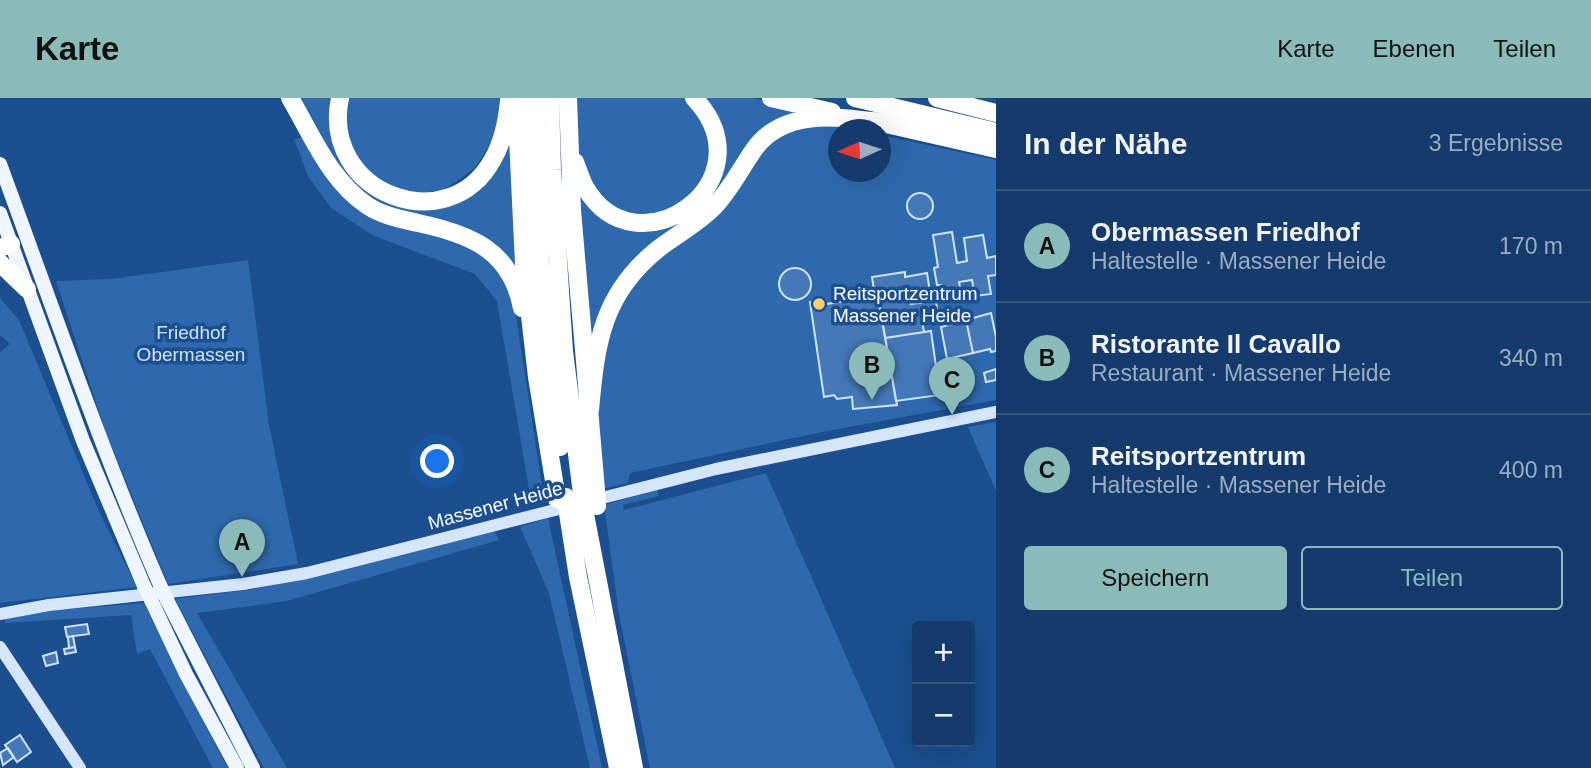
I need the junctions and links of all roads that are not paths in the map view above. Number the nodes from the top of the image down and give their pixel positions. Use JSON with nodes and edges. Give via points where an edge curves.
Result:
{"nodes":[{"id":1,"x":290,"y":98,"type":"edge"},
{"id":2,"x":340,"y":98,"type":"edge"},
{"id":3,"x":510,"y":98,"type":"edge"},
{"id":4,"x":516,"y":98,"type":"edge"},
{"id":5,"x":532,"y":98,"type":"edge"},
{"id":6,"x":550,"y":98,"type":"edge"},
{"id":7,"x":568,"y":98,"type":"edge"},
{"id":8,"x":694,"y":98,"type":"edge"},
{"id":9,"x":771,"y":98,"type":"edge"},
{"id":10,"x":855,"y":98,"type":"edge"},
{"id":11,"x":937,"y":98,"type":"edge"},
{"id":12,"x":996,"y":113,"type":"edge"},
{"id":13,"x":853,"y":119,"type":"edge"},
{"id":14,"x":867,"y":119,"type":"edge"},
{"id":15,"x":568,"y":121,"type":"junction"},
{"id":16,"x":891,"y":124,"type":"edge"},
{"id":17,"x":996,"y":132,"type":"edge"},
{"id":18,"x":996,"y":149,"type":"edge"},
{"id":19,"x":0,"y":164,"type":"edge"},
{"id":20,"x":0,"y":213,"type":"edge"},
{"id":21,"x":9,"y":239,"type":"edge"},
{"id":22,"x":0,"y":263,"type":"edge"},
{"id":23,"x":26,"y":289,"type":"junction"},
{"id":24,"x":537,"y":377,"type":"junction"},
{"id":25,"x":590,"y":410,"type":"junction"},
{"id":26,"x":996,"y":412,"type":"edge"},
{"id":27,"x":576,"y":503,"type":"junction"},
{"id":28,"x":0,"y":614,"type":"edge"},
{"id":29,"x":0,"y":647,"type":"edge"},
{"id":30,"x":80,"y":768,"type":"edge"},
{"id":31,"x":237,"y":768,"type":"edge"},
{"id":32,"x":253,"y":768,"type":"edge"},
{"id":33,"x":618,"y":768,"type":"edge"},
{"id":34,"x":634,"y":768,"type":"edge"}],
"edges":[{"from":1,"to":24,"type":"highway","via":[[336,177],[368,206],[488,247],[511,278],[521,303]]},
{"from":2,"to":3,"type":"highway","via":[[337,119],[341,139],[361,177],[390,196],[418,202],[450,197],[486,170],[499,146]]},
{"from":4,"to":24,"type":"highway","via":[[524,263]]},
{"from":5,"to":27,"type":"highway","via":[[548,354]]},
{"from":6,"to":27,"type":"highway"},
{"from":7,"to":15,"type":"highway"},
{"from":8,"to":15,"type":"highway","via":[[715,129],[718,156],[712,180],[683,212],[663,221],[626,221],[597,202],[574,160]]},
{"from":9,"to":14,"type":"highway"},
{"from":10,"to":17,"type":"highway"},
{"from":11,"to":12,"type":"highway"},
{"from":13,"to":25,"type":"highway","via":[[805,119],[772,132],[755,148],[715,206],[641,263],[608,309],[594,362]]},
{"from":15,"to":25,"type":"highway"},
{"from":16,"to":18,"type":"highway"},
{"from":19,"to":21,"type":"main road"},
{"from":20,"to":21,"type":"main road"},
{"from":21,"to":23,"type":"main road"},
{"from":21,"to":32,"type":"main road","bridge":true,"via":[[160,585]]},
{"from":22,"to":23,"type":"highway"},
{"from":23,"to":31,"type":"main road","bridge":true,"via":[[83,441],[152,602]]},
{"from":24,"to":27,"type":"highway"},
{"from":25,"to":27,"type":"highway"},
{"from":26,"to":28,"type":"street","name":"Massener Heide","via":[[716,469],[307,573]]},
{"from":27,"to":33,"type":"highway","via":[[579,577]]},
{"from":27,"to":34,"type":"highway"},
{"from":29,"to":30,"type":"street"}]}
